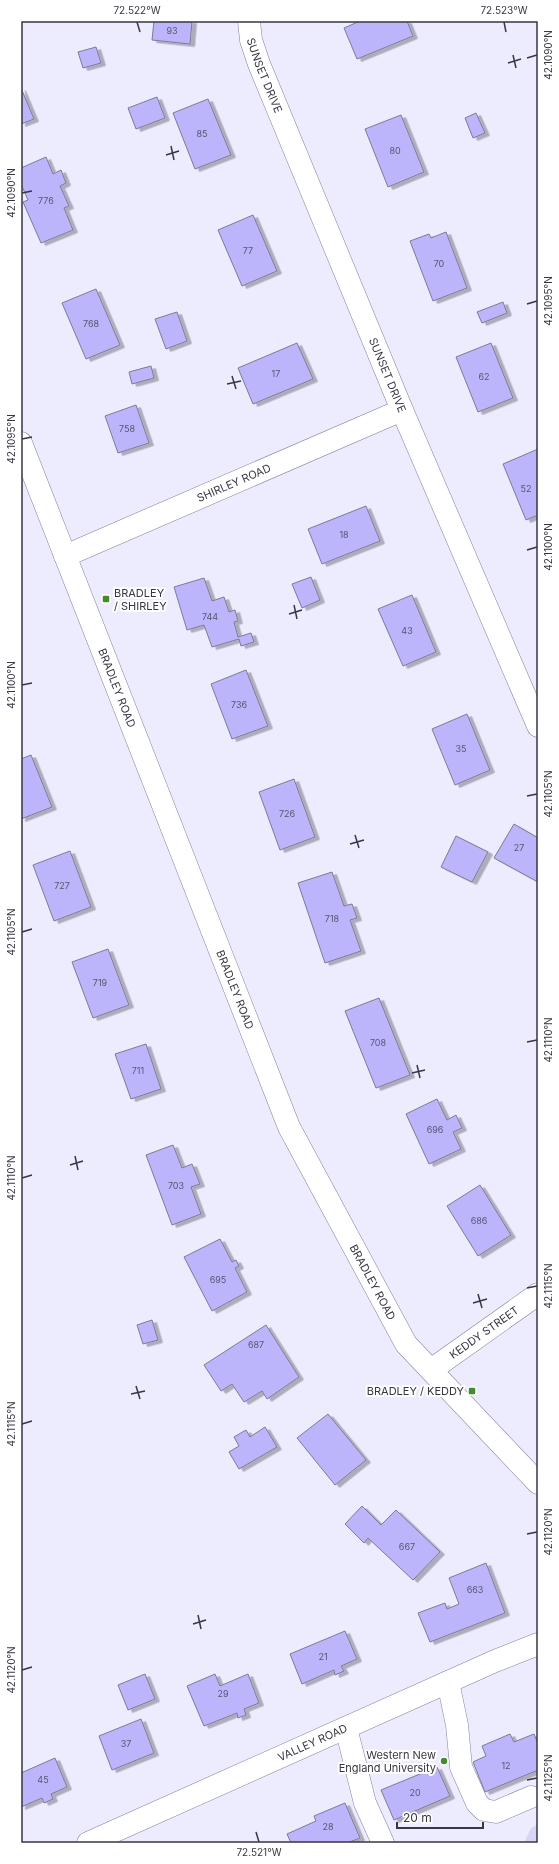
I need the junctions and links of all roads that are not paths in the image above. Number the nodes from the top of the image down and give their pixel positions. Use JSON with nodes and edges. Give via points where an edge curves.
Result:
{"nodes":[{"id":1,"x":249,"y":21,"type":"edge"},
{"id":2,"x":402,"y":410,"type":"junction"},
{"id":3,"x":21,"y":443,"type":"edge"},
{"id":4,"x":25,"y":467,"type":"edge"},
{"id":5,"x":65,"y":556,"type":"junction"},
{"id":6,"x":538,"y":726,"type":"edge"},
{"id":7,"x":538,"y":1294,"type":"edge"},
{"id":8,"x":430,"y":1370,"type":"junction"},
{"id":9,"x":538,"y":1483,"type":"edge"},
{"id":10,"x":538,"y":1644,"type":"edge"},
{"id":11,"x":448,"y":1682,"type":"junction"},
{"id":12,"x":346,"y":1728,"type":"junction"},
{"id":13,"x":531,"y":1797,"type":"dead end"},
{"id":14,"x":88,"y":1843,"type":"edge"},
{"id":15,"x":383,"y":1843,"type":"edge"}],
"edges":[{"from":1,"to":2,"type":"street","name":"SUNSET DRIVE","via":[[251,40],[259,64]]},
{"from":2,"to":5,"type":"street","name":"SHIRLEY ROAD"},
{"from":2,"to":6,"type":"street","name":"SUNSET DRIVE"},
{"from":3,"to":4,"type":"street","name":"BRADLEY ROAD"},
{"from":4,"to":5,"type":"street","name":"BRADLEY ROAD"},
{"from":5,"to":8,"type":"street","name":"BRADLEY ROAD","via":[[289,1127],[406,1344]]},
{"from":7,"to":8,"type":"street","name":"KEDDY STREET"},
{"from":8,"to":9,"type":"street","name":"BRADLEY ROAD"},
{"from":10,"to":11,"type":"street","name":"VALLEY ROAD"},
{"from":11,"to":12,"type":"street","name":"VALLEY ROAD"},
{"from":11,"to":13,"type":"street","via":[[458,1725],[460,1767],[477,1803],[484,1810],[496,1812]]},
{"from":12,"to":14,"type":"street","name":"VALLEY ROAD"},
{"from":12,"to":15,"type":"street","via":[[365,1803]]}]}
